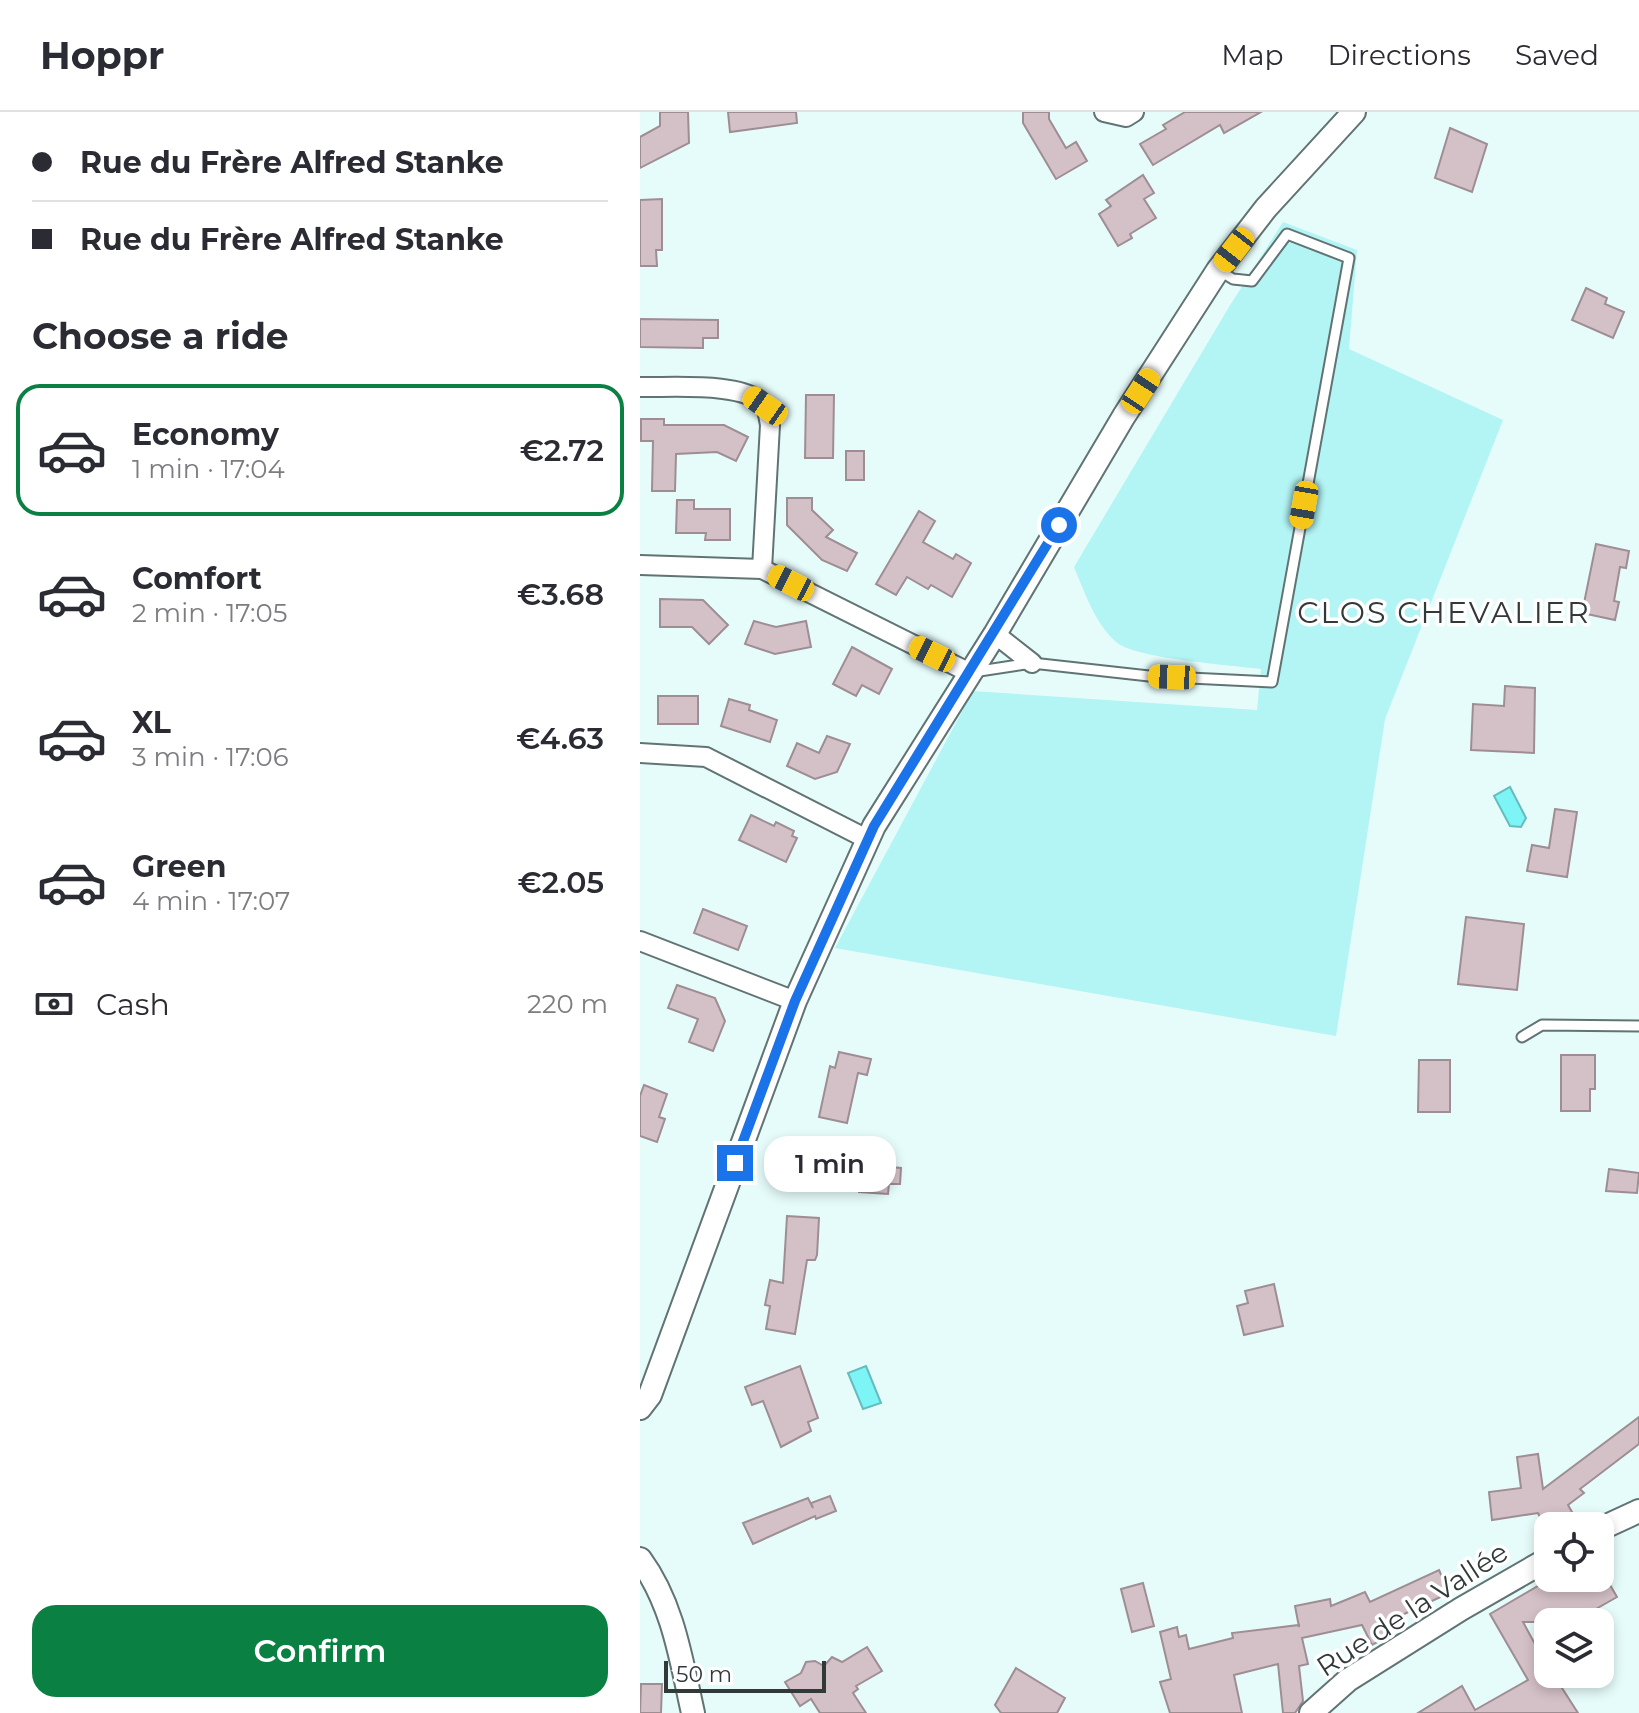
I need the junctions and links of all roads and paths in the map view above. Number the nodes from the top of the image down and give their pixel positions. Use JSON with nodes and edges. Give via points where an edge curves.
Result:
{"nodes":[{"id":1,"x":1104,"y":112,"type":"edge"},
{"id":2,"x":1134,"y":112,"type":"edge"},
{"id":3,"x":1354,"y":112,"type":"edge"},
{"id":4,"x":1218,"y":270,"type":"junction"},
{"id":5,"x":640,"y":387,"type":"edge"},
{"id":6,"x":640,"y":565,"type":"edge"},
{"id":7,"x":762,"y":569,"type":"junction"},
{"id":8,"x":995,"y":634,"type":"junction"},
{"id":9,"x":1032,"y":663,"type":"junction"},
{"id":10,"x":970,"y":673,"type":"junction"},
{"id":11,"x":640,"y":753,"type":"edge"},
{"id":12,"x":867,"y":839,"type":"junction"},
{"id":13,"x":640,"y":941,"type":"edge"},
{"id":14,"x":795,"y":1001,"type":"junction"},
{"id":15,"x":1639,"y":1026,"type":"edge"},
{"id":16,"x":1522,"y":1037,"type":"dead end"},
{"id":17,"x":640,"y":1408,"type":"edge"},
{"id":18,"x":1639,"y":1511,"type":"edge"},
{"id":19,"x":1614,"y":1523,"type":"edge"},
{"id":20,"x":640,"y":1559,"type":"edge"},
{"id":21,"x":1534,"y":1567,"type":"edge"},
{"id":22,"x":693,"y":1713,"type":"edge"},
{"id":23,"x":1311,"y":1713,"type":"edge"}],
"edges":[{"from":1,"to":2,"type":"street","via":[[1126,117]]},
{"from":3,"to":4,"type":"street","via":[[1266,208]]},
{"from":4,"to":8,"type":"street"},
{"from":4,"to":9,"type":"lane","via":[[1252,281],[1287,234],[1349,258],[1272,682]]},
{"from":5,"to":7,"type":"street","via":[[730,389],[765,406],[770,425]]},
{"from":6,"to":7,"type":"street"},
{"from":7,"to":10,"type":"street"},
{"from":8,"to":9,"type":"street"},
{"from":8,"to":10,"type":"street"},
{"from":9,"to":10,"type":"lane"},
{"from":10,"to":12,"type":"street"},
{"from":11,"to":12,"type":"street","via":[[706,757]]},
{"from":12,"to":14,"type":"street"},
{"from":13,"to":14,"type":"street"},
{"from":14,"to":17,"type":"street","via":[[650,1395]]},
{"from":15,"to":16,"type":"lane","via":[[1542,1025]]},
{"from":18,"to":19,"type":"street"},
{"from":20,"to":22,"type":"street","via":[[663,1595]]},
{"from":21,"to":23,"type":"street","name":"Rue de la Vallée","via":[[1348,1680]]}]}
